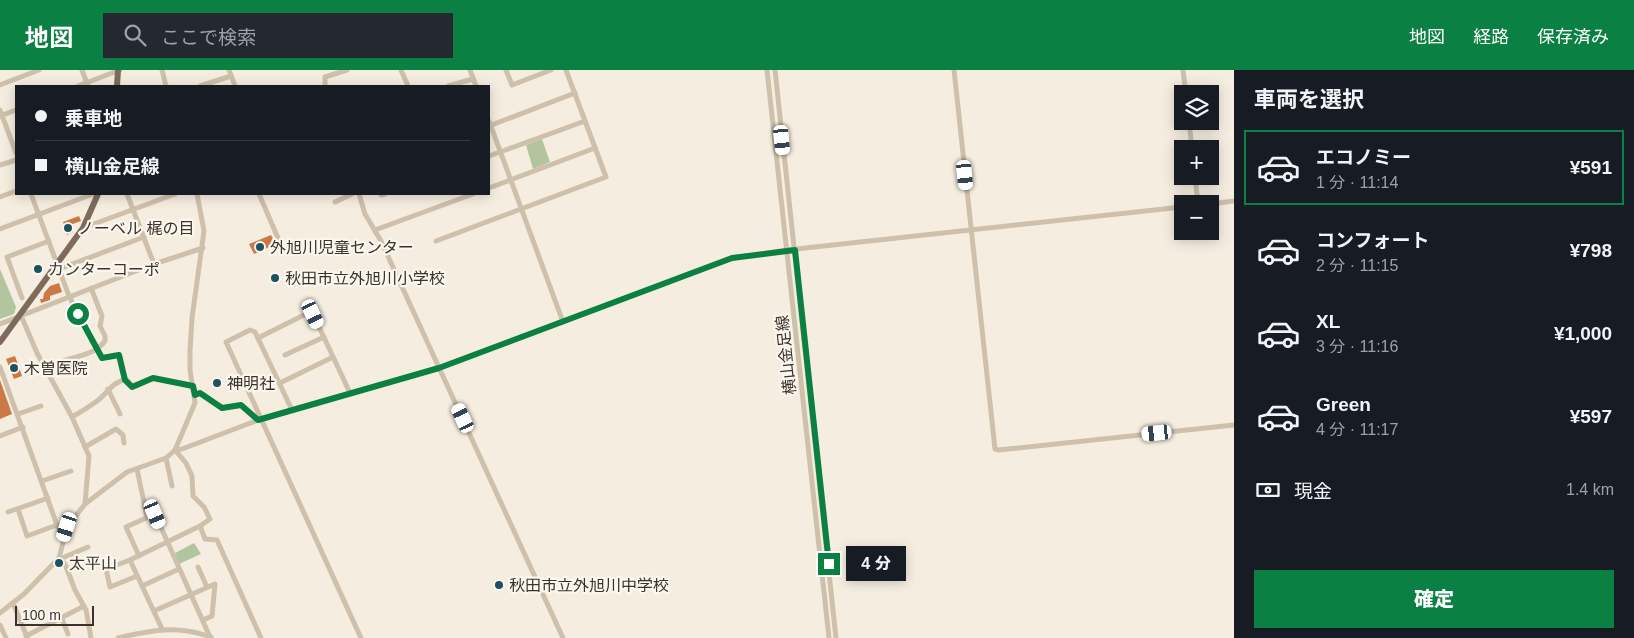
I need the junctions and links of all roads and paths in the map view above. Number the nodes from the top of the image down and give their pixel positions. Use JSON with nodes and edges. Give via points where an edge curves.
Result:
{"nodes":[{"id":1,"x":82,"y":70,"type":"edge"},
{"id":2,"x":119,"y":70,"type":"edge"},
{"id":3,"x":162,"y":70,"type":"edge"},
{"id":4,"x":347,"y":70,"type":"edge"},
{"id":5,"x":401,"y":70,"type":"edge"},
{"id":6,"x":470,"y":70,"type":"edge"},
{"id":7,"x":506,"y":70,"type":"edge"},
{"id":8,"x":551,"y":70,"type":"edge"},
{"id":9,"x":566,"y":70,"type":"edge"},
{"id":10,"x":768,"y":70,"type":"edge"},
{"id":11,"x":775,"y":70,"type":"edge"},
{"id":12,"x":954,"y":70,"type":"edge"},
{"id":13,"x":1183,"y":70,"type":"edge"},
{"id":14,"x":35,"y":71,"type":"edge"},
{"id":15,"x":339,"y":71,"type":"edge"},
{"id":16,"x":230,"y":73,"type":"edge"},
{"id":17,"x":473,"y":79,"type":"junction"},
{"id":18,"x":0,"y":85,"type":"edge"},
{"id":19,"x":87,"y":85,"type":"edge"},
{"id":20,"x":117,"y":85,"type":"edge"},
{"id":21,"x":166,"y":85,"type":"edge"},
{"id":22,"x":202,"y":85,"type":"edge"},
{"id":23,"x":235,"y":85,"type":"edge"},
{"id":24,"x":323,"y":85,"type":"edge"},
{"id":25,"x":408,"y":85,"type":"edge"},
{"id":26,"x":452,"y":85,"type":"edge"},
{"id":27,"x":476,"y":85,"type":"edge"},
{"id":28,"x":1185,"y":85,"type":"edge"},
{"id":29,"x":575,"y":93,"type":"junction"},
{"id":30,"x":0,"y":110,"type":"edge"},
{"id":31,"x":15,"y":110,"type":"edge"},
{"id":32,"x":1,"y":116,"type":"edge"},
{"id":33,"x":585,"y":121,"type":"junction"},
{"id":34,"x":490,"y":124,"type":"edge"},
{"id":35,"x":490,"y":126,"type":"edge"},
{"id":36,"x":595,"y":148,"type":"junction"},
{"id":37,"x":15,"y":151,"type":"edge"},
{"id":38,"x":501,"y":152,"type":"junction"},
{"id":39,"x":490,"y":156,"type":"edge"},
{"id":40,"x":15,"y":160,"type":"edge"},
{"id":41,"x":0,"y":165,"type":"edge"},
{"id":42,"x":511,"y":179,"type":"junction"},
{"id":43,"x":490,"y":188,"type":"edge"},
{"id":44,"x":15,"y":192,"type":"edge"},
{"id":45,"x":31,"y":195,"type":"edge"},
{"id":46,"x":90,"y":195,"type":"edge"},
{"id":47,"x":98,"y":195,"type":"edge"},
{"id":48,"x":128,"y":195,"type":"edge"},
{"id":49,"x":172,"y":195,"type":"edge"},
{"id":50,"x":197,"y":195,"type":"edge"},
{"id":51,"x":259,"y":195,"type":"edge"},
{"id":52,"x":350,"y":195,"type":"edge"},
{"id":53,"x":359,"y":195,"type":"edge"},
{"id":54,"x":470,"y":195,"type":"edge"},
{"id":55,"x":0,"y":197,"type":"edge"},
{"id":56,"x":1234,"y":201,"type":"edge"},
{"id":57,"x":334,"y":202,"type":"dead end"},
{"id":58,"x":1219,"y":203,"type":"edge"},
{"id":59,"x":1174,"y":208,"type":"edge"},
{"id":60,"x":522,"y":209,"type":"junction"},
{"id":61,"x":133,"y":210,"type":"junction"},
{"id":62,"x":39,"y":215,"type":"junction"},
{"id":63,"x":83,"y":228,"type":"junction"},
{"id":64,"x":0,"y":229,"type":"edge"},
{"id":65,"x":375,"y":230,"type":"junction"},
{"id":66,"x":971,"y":230,"type":"junction"},
{"id":67,"x":144,"y":237,"type":"junction"},
{"id":68,"x":49,"y":241,"type":"junction"},
{"id":69,"x":436,"y":242,"type":"dead end"},
{"id":70,"x":281,"y":244,"type":"dead end"},
{"id":71,"x":203,"y":248,"type":"junction"},
{"id":72,"x":787,"y":250,"type":"junction"},
{"id":73,"x":795,"y":250,"type":"junction"},
{"id":74,"x":154,"y":264,"type":"junction"},
{"id":75,"x":58,"y":266,"type":"junction"},
{"id":76,"x":90,"y":288,"type":"junction"},
{"id":77,"x":69,"y":296,"type":"junction"},
{"id":78,"x":22,"y":298,"type":"dead end"},
{"id":79,"x":20,"y":316,"type":"junction"},
{"id":80,"x":563,"y":322,"type":"junction"},
{"id":81,"x":0,"y":324,"type":"edge"},
{"id":82,"x":324,"y":337,"type":"junction"},
{"id":83,"x":258,"y":338,"type":"junction"},
{"id":84,"x":0,"y":342,"type":"edge"},
{"id":85,"x":97,"y":350,"type":"junction"},
{"id":86,"x":285,"y":355,"type":"dead end"},
{"id":87,"x":333,"y":357,"type":"junction"},
{"id":88,"x":0,"y":367,"type":"edge"},
{"id":89,"x":439,"y":368,"type":"junction"},
{"id":90,"x":48,"y":370,"type":"junction"},
{"id":91,"x":125,"y":380,"type":"junction"},
{"id":92,"x":280,"y":383,"type":"junction"},
{"id":93,"x":193,"y":386,"type":"junction"},
{"id":94,"x":108,"y":389,"type":"junction"},
{"id":95,"x":350,"y":393,"type":"junction"},
{"id":96,"x":195,"y":395,"type":"junction"},
{"id":97,"x":41,"y":406,"type":"dead end"},
{"id":98,"x":292,"y":410,"type":"junction"},
{"id":99,"x":18,"y":414,"type":"junction"},
{"id":100,"x":120,"y":414,"type":"dead end"},
{"id":101,"x":72,"y":417,"type":"junction"},
{"id":102,"x":260,"y":419,"type":"junction"},
{"id":103,"x":1234,"y":424,"type":"edge"},
{"id":104,"x":23,"y":427,"type":"junction"},
{"id":105,"x":0,"y":436,"type":"edge"},
{"id":106,"x":124,"y":444,"type":"dead end"},
{"id":107,"x":85,"y":447,"type":"junction"},
{"id":108,"x":175,"y":450,"type":"junction"},
{"id":109,"x":166,"y":458,"type":"junction"},
{"id":110,"x":137,"y":469,"type":"junction"},
{"id":111,"x":70,"y":471,"type":"dead end"},
{"id":112,"x":42,"y":481,"type":"junction"},
{"id":113,"x":172,"y":486,"type":"dead end"},
{"id":114,"x":48,"y":498,"type":"junction"},
{"id":115,"x":84,"y":504,"type":"junction"},
{"id":116,"x":18,"y":509,"type":"junction"},
{"id":117,"x":8,"y":512,"type":"dead end"},
{"id":118,"x":148,"y":517,"type":"junction"},
{"id":119,"x":57,"y":525,"type":"junction"},
{"id":120,"x":200,"y":526,"type":"junction"},
{"id":121,"x":64,"y":537,"type":"junction"},
{"id":122,"x":167,"y":543,"type":"junction"},
{"id":123,"x":88,"y":547,"type":"dead end"},
{"id":124,"x":139,"y":556,"type":"junction"},
{"id":125,"x":60,"y":558,"type":"junction"},
{"id":126,"x":130,"y":560,"type":"junction"},
{"id":127,"x":198,"y":567,"type":"dead end"},
{"id":128,"x":179,"y":569,"type":"junction"},
{"id":129,"x":137,"y":576,"type":"junction"},
{"id":130,"x":142,"y":586,"type":"junction"},
{"id":131,"x":207,"y":587,"type":"junction"},
{"id":132,"x":190,"y":594,"type":"junction"},
{"id":133,"x":13,"y":603,"type":"junction"},
{"id":134,"x":84,"y":606,"type":"junction"},
{"id":135,"x":154,"y":611,"type":"junction"},
{"id":136,"x":0,"y":613,"type":"edge"},
{"id":137,"x":62,"y":620,"type":"junction"},
{"id":138,"x":203,"y":620,"type":"junction"},
{"id":139,"x":0,"y":625,"type":"edge"},
{"id":140,"x":162,"y":629,"type":"junction"},
{"id":141,"x":68,"y":634,"type":"dead end"},
{"id":142,"x":27,"y":637,"type":"edge"},
{"id":143,"x":6,"y":638,"type":"edge"},
{"id":144,"x":91,"y":638,"type":"edge"},
{"id":145,"x":118,"y":638,"type":"edge"},
{"id":146,"x":212,"y":638,"type":"edge"},
{"id":147,"x":262,"y":638,"type":"edge"},
{"id":148,"x":361,"y":638,"type":"edge"},
{"id":149,"x":563,"y":638,"type":"edge"},
{"id":150,"x":829,"y":638,"type":"edge"},
{"id":151,"x":836,"y":638,"type":"edge"}],
"edges":[{"from":1,"to":19,"type":"street"},
{"from":2,"to":19,"type":"street"},
{"from":2,"to":20,"type":"main road"},
{"from":3,"to":21,"type":"street"},
{"from":4,"to":15,"type":"street"},
{"from":5,"to":25,"type":"street"},
{"from":6,"to":17,"type":"street"},
{"from":7,"to":8,"type":"street","via":[[512,84]]},
{"from":9,"to":29,"type":"street"},
{"from":10,"to":72,"type":"street","name":"横山金足線"},
{"from":11,"to":73,"type":"street","name":"横山金足線"},
{"from":12,"to":66,"type":"street"},
{"from":13,"to":28,"type":"street"},
{"from":14,"to":18,"type":"street"},
{"from":15,"to":24,"type":"street","via":[[325,77]]},
{"from":16,"to":22,"type":"street"},
{"from":16,"to":23,"type":"street"},
{"from":17,"to":26,"type":"street"},
{"from":17,"to":27,"type":"street"},
{"from":29,"to":33,"type":"street"},
{"from":29,"to":34,"type":"street"},
{"from":30,"to":32,"type":"street"},
{"from":31,"to":32,"type":"street"},
{"from":32,"to":37,"type":"street"},
{"from":33,"to":36,"type":"street"},
{"from":33,"to":38,"type":"street"},
{"from":35,"to":38,"type":"street"},
{"from":36,"to":42,"type":"street"},
{"from":36,"to":60,"type":"street","via":[[606,177]]},
{"from":38,"to":39,"type":"street"},
{"from":38,"to":42,"type":"street"},
{"from":40,"to":41,"type":"street"},
{"from":42,"to":43,"type":"street"},
{"from":42,"to":60,"type":"street"},
{"from":44,"to":55,"type":"street"},
{"from":45,"to":62,"type":"street"},
{"from":46,"to":62,"type":"street"},
{"from":47,"to":63,"type":"main road"},
{"from":48,"to":61,"type":"street"},
{"from":49,"to":61,"type":"street"},
{"from":50,"to":71,"type":"street","via":[[204,231]]},
{"from":51,"to":70,"type":"street"},
{"from":52,"to":57,"type":"street"},
{"from":53,"to":65,"type":"street","via":[[365,214]]},
{"from":54,"to":65,"type":"street"},
{"from":56,"to":58,"type":"street"},
{"from":59,"to":66,"type":"street"},
{"from":60,"to":69,"type":"street"},
{"from":60,"to":80,"type":"street"},
{"from":61,"to":63,"type":"street"},
{"from":61,"to":67,"type":"street"},
{"from":62,"to":64,"type":"street"},
{"from":62,"to":68,"type":"street"},
{"from":63,"to":75,"type":"main road"},
{"from":65,"to":89,"type":"street"},
{"from":66,"to":73,"type":"street"},
{"from":66,"to":103,"type":"street","via":[[995,448]]},
{"from":67,"to":74,"type":"street"},
{"from":67,"to":75,"type":"street"},
{"from":68,"to":75,"type":"street"},
{"from":68,"to":78,"type":"street","via":[[7,257]]},
{"from":71,"to":74,"type":"street"},
{"from":71,"to":93,"type":"street","via":[[192,318],[190,370]]},
{"from":72,"to":73,"type":"street"},
{"from":72,"to":80,"type":"street","via":[[732,258]]},
{"from":72,"to":150,"type":"street","name":"横山金足線"},
{"from":73,"to":151,"type":"street","name":"横山金足線"},
{"from":74,"to":76,"type":"street"},
{"from":75,"to":77,"type":"street"},
{"from":75,"to":79,"type":"main road"},
{"from":76,"to":77,"type":"street"},
{"from":76,"to":85,"type":"street","via":[[102,316],[100,326],[105,336]]},
{"from":77,"to":79,"type":"street"},
{"from":77,"to":85,"type":"street"},
{"from":79,"to":81,"type":"street"},
{"from":79,"to":84,"type":"main road"},
{"from":79,"to":90,"type":"street"},
{"from":80,"to":89,"type":"street"},
{"from":82,"to":83,"type":"street","via":[[313,314],[308,313]]},
{"from":82,"to":86,"type":"street"},
{"from":82,"to":87,"type":"street"},
{"from":83,"to":92,"type":"street"},
{"from":83,"to":102,"type":"street","via":[[250,330],[226,342]]},
{"from":85,"to":90,"type":"street"},
{"from":85,"to":91,"type":"street","via":[[102,358],[119,355]]},
{"from":87,"to":92,"type":"street"},
{"from":87,"to":95,"type":"street"},
{"from":88,"to":99,"type":"street"},
{"from":89,"to":95,"type":"street"},
{"from":89,"to":149,"type":"street"},
{"from":90,"to":101,"type":"street"},
{"from":91,"to":93,"type":"street","via":[[132,387],[153,378]]},
{"from":91,"to":94,"type":"street"},
{"from":92,"to":98,"type":"street"},
{"from":93,"to":96,"type":"street"},
{"from":94,"to":100,"type":"street"},
{"from":94,"to":101,"type":"street","via":[[100,399]]},
{"from":95,"to":98,"type":"street"},
{"from":96,"to":102,"type":"street","via":[[200,393],[222,408],[241,405]]},
{"from":96,"to":108,"type":"street","via":[[194,408]]},
{"from":97,"to":99,"type":"street"},
{"from":98,"to":102,"type":"street"},
{"from":99,"to":104,"type":"street"},
{"from":101,"to":107,"type":"street"},
{"from":102,"to":108,"type":"street"},
{"from":102,"to":148,"type":"street"},
{"from":104,"to":105,"type":"street"},
{"from":104,"to":112,"type":"street"},
{"from":106,"to":107,"type":"street","via":[[123,435],[116,429]]},
{"from":107,"to":115,"type":"street","via":[[89,456]]},
{"from":108,"to":109,"type":"street"},
{"from":108,"to":120,"type":"street","via":[[192,476],[193,496],[210,519]]},
{"from":109,"to":110,"type":"street"},
{"from":109,"to":113,"type":"street"},
{"from":110,"to":115,"type":"street","via":[[119,477]]},
{"from":110,"to":118,"type":"street"},
{"from":111,"to":112,"type":"street"},
{"from":112,"to":114,"type":"street"},
{"from":114,"to":116,"type":"street"},
{"from":114,"to":119,"type":"street"},
{"from":115,"to":121,"type":"street","via":[[71,520]]},
{"from":116,"to":117,"type":"street"},
{"from":116,"to":119,"type":"street","via":[[27,536]]},
{"from":118,"to":122,"type":"street","via":[[155,514]]},
{"from":118,"to":124,"type":"street","via":[[126,527]]},
{"from":119,"to":121,"type":"street"},
{"from":120,"to":122,"type":"street"},
{"from":120,"to":147,"type":"street","via":[[205,539],[217,540]]},
{"from":121,"to":125,"type":"street"},
{"from":122,"to":124,"type":"street"},
{"from":122,"to":128,"type":"street"},
{"from":123,"to":125,"type":"street"},
{"from":124,"to":126,"type":"street"},
{"from":125,"to":133,"type":"street"},
{"from":125,"to":134,"type":"street"},
{"from":126,"to":129,"type":"street"},
{"from":126,"to":129,"type":"street","via":[[106,569],[110,587]]},
{"from":127,"to":131,"type":"street"},
{"from":128,"to":130,"type":"street"},
{"from":128,"to":132,"type":"street"},
{"from":129,"to":130,"type":"street"},
{"from":130,"to":135,"type":"street"},
{"from":131,"to":132,"type":"street"},
{"from":131,"to":138,"type":"street","via":[[215,584],[212,616]]},
{"from":132,"to":135,"type":"street"},
{"from":132,"to":138,"type":"street"},
{"from":133,"to":136,"type":"street"},
{"from":133,"to":142,"type":"street"},
{"from":134,"to":137,"type":"street"},
{"from":134,"to":144,"type":"street"},
{"from":135,"to":140,"type":"street"},
{"from":137,"to":141,"type":"street"},
{"from":137,"to":142,"type":"street"},
{"from":138,"to":146,"type":"street"},
{"from":139,"to":143,"type":"street"},
{"from":140,"to":145,"type":"street"},
{"from":140,"to":146,"type":"street","via":[[194,631]]}]}
